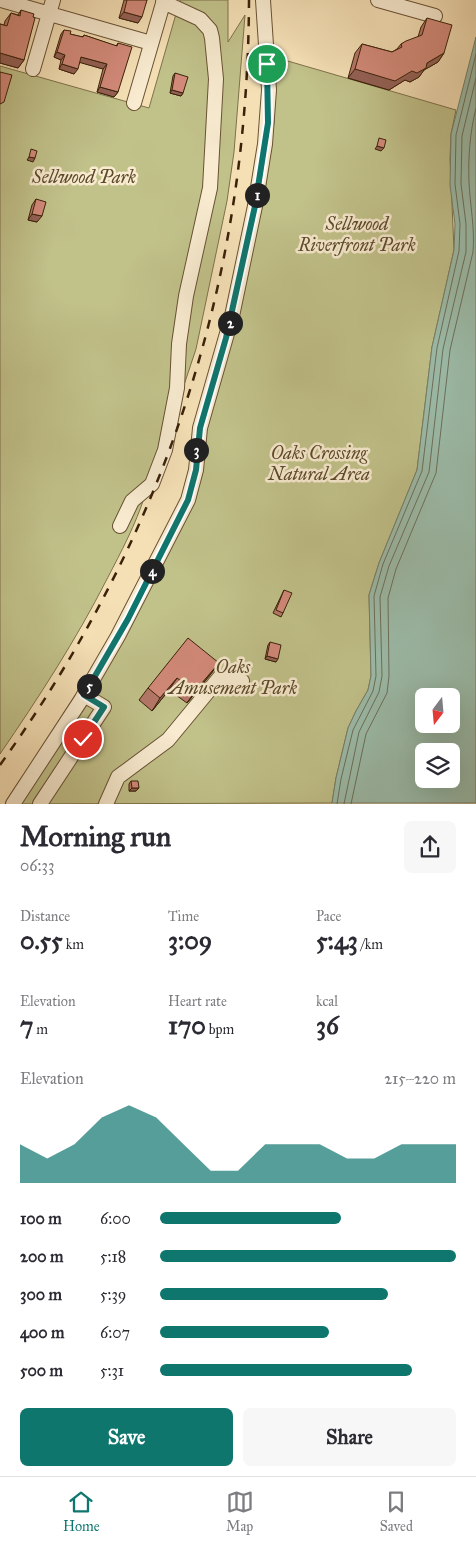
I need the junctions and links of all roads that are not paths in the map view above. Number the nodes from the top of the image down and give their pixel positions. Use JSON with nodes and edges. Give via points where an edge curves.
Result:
{"nodes":[{"id":1,"x":1,"y":0,"type":"edge"},
{"id":2,"x":263,"y":0,"type":"edge"},
{"id":3,"x":378,"y":0,"type":"edge"},
{"id":4,"x":163,"y":1,"type":"edge"},
{"id":5,"x":51,"y":7,"type":"edge"},
{"id":6,"x":435,"y":16,"type":"dead end"},
{"id":7,"x":151,"y":43,"type":"junction"},
{"id":8,"x":33,"y":69,"type":"dead end"},
{"id":9,"x":134,"y":103,"type":"dead end"},
{"id":10,"x":120,"y":526,"type":"dead end"},
{"id":11,"x":242,"y":681,"type":"dead end"},
{"id":12,"x":84,"y":695,"type":"junction"},
{"id":13,"x":13,"y":804,"type":"edge"},
{"id":14,"x":40,"y":804,"type":"edge"},
{"id":15,"x":106,"y":804,"type":"edge"}],
"edges":[{"from":1,"to":5,"type":"street"},
{"from":2,"to":12,"type":"street","via":[[269,96],[265,144],[230,323],[199,434],[192,485],[177,525]]},
{"from":3,"to":6,"type":"street"},
{"from":4,"to":7,"type":"street"},
{"from":4,"to":10,"type":"street","via":[[200,19],[210,30],[216,79],[210,188],[186,296],[177,388],[164,450],[152,484],[132,502]]},
{"from":5,"to":7,"type":"street"},
{"from":5,"to":8,"type":"street"},
{"from":7,"to":9,"type":"street"},
{"from":11,"to":15,"type":"street","via":[[231,676],[220,677],[168,740],[118,777]]},
{"from":12,"to":13,"type":"street"},
{"from":12,"to":14,"type":"street","via":[[104,707]]}]}
